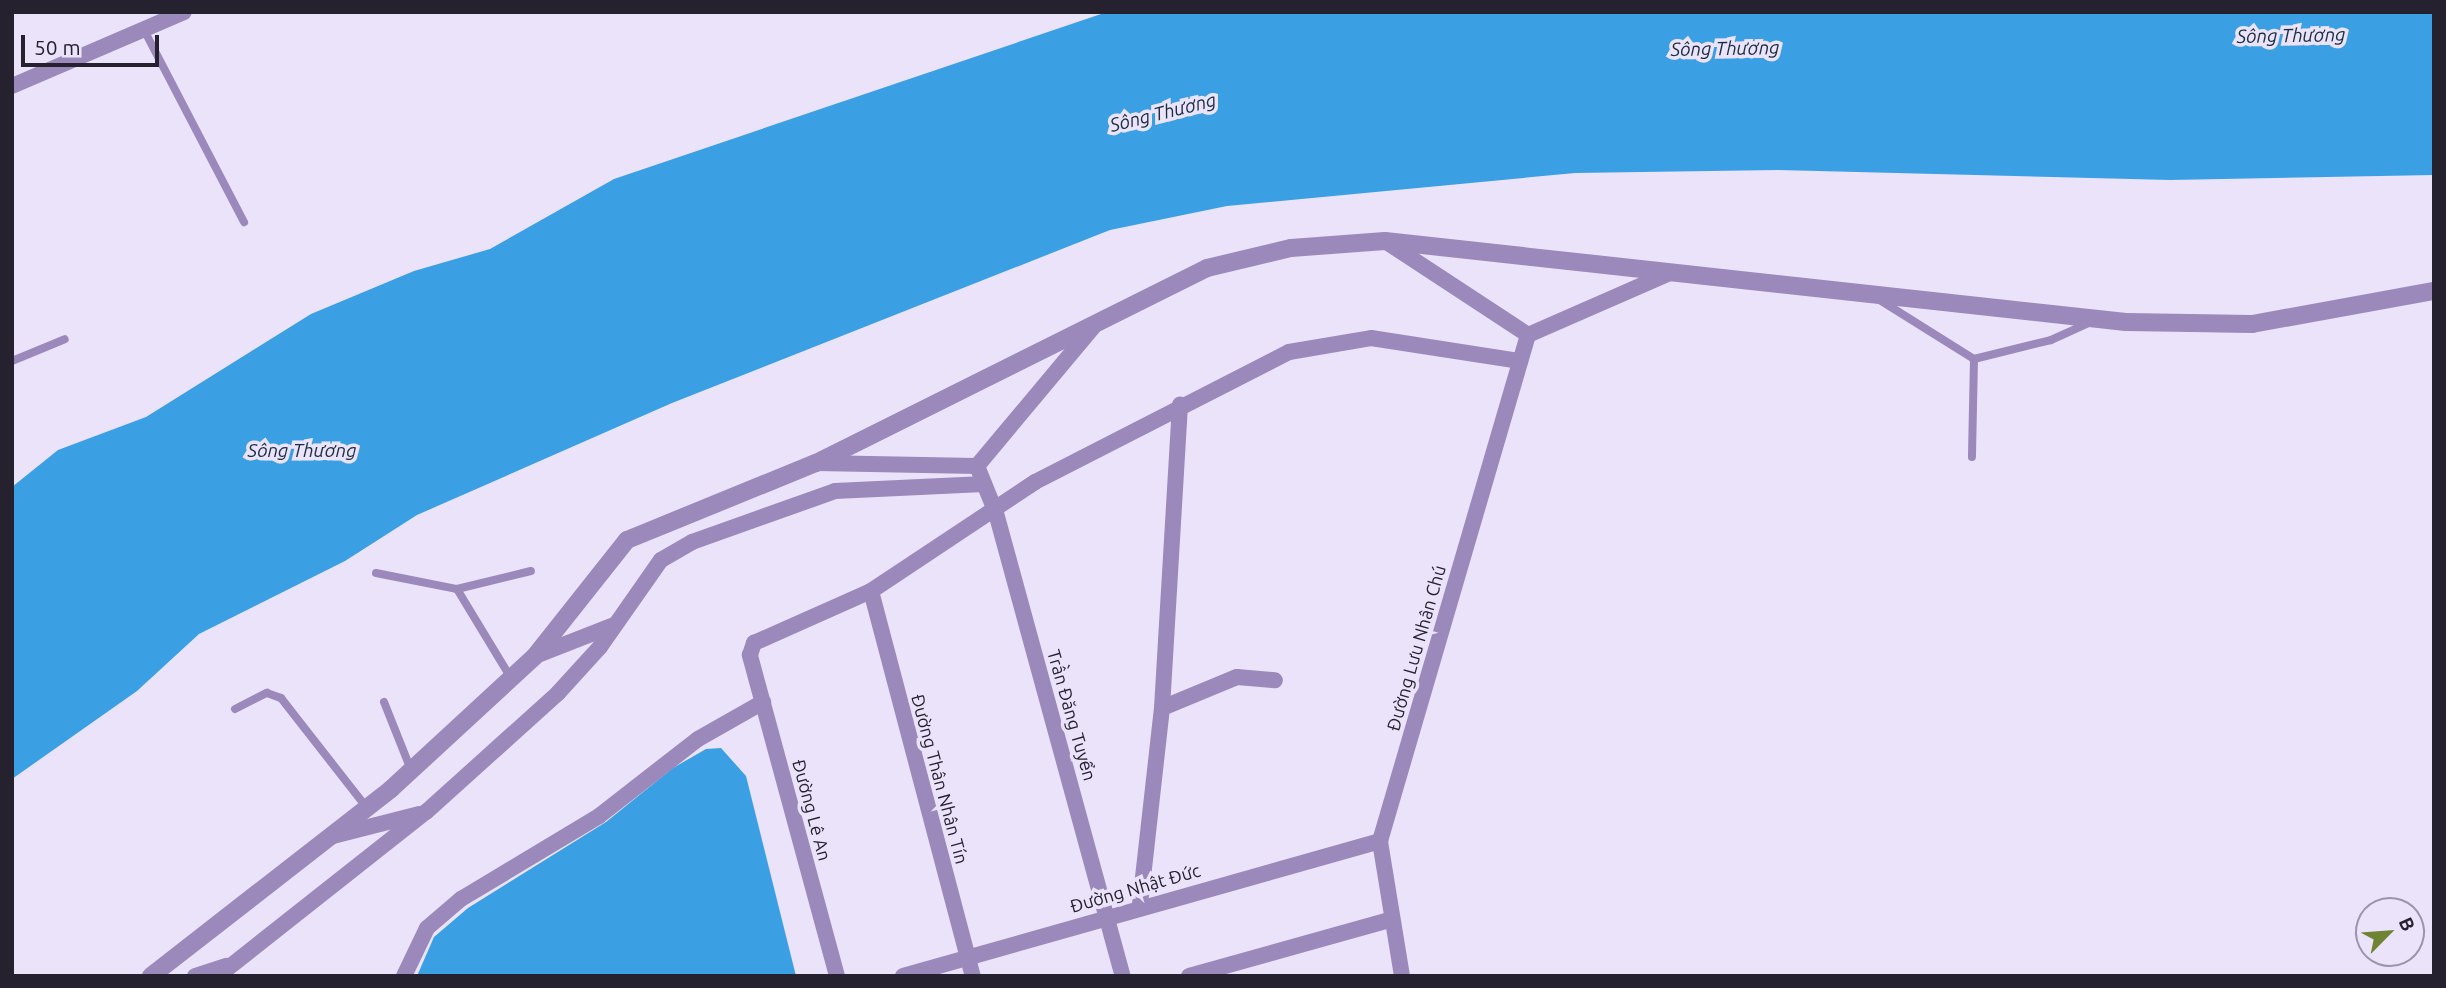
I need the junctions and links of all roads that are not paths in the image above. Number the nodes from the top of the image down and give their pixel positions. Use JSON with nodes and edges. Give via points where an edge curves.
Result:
{"nodes":[{"id":1,"x":184,"y":12,"type":"edge"},
{"id":2,"x":143,"y":28,"type":"junction"},
{"id":3,"x":12,"y":86,"type":"edge"},
{"id":4,"x":244,"y":222,"type":"dead end"},
{"id":5,"x":1385,"y":241,"type":"junction"},
{"id":6,"x":1670,"y":273,"type":"junction"},
{"id":7,"x":2434,"y":291,"type":"edge"},
{"id":8,"x":1871,"y":292,"type":"junction"},
{"id":9,"x":2098,"y":319,"type":"junction"},
{"id":10,"x":1097,"y":322,"type":"junction"},
{"id":11,"x":1528,"y":335,"type":"junction"},
{"id":12,"x":65,"y":339,"type":"dead end"},
{"id":13,"x":1974,"y":359,"type":"junction"},
{"id":14,"x":12,"y":361,"type":"edge"},
{"id":15,"x":1520,"y":361,"type":"junction"},
{"id":16,"x":1180,"y":405,"type":"junction"},
{"id":17,"x":1972,"y":457,"type":"dead end"},
{"id":18,"x":816,"y":463,"type":"junction"},
{"id":19,"x":977,"y":466,"type":"junction"},
{"id":20,"x":984,"y":484,"type":"junction"},
{"id":21,"x":996,"y":513,"type":"junction"},
{"id":22,"x":531,"y":571,"type":"dead end"},
{"id":23,"x":376,"y":573,"type":"dead end"},
{"id":24,"x":457,"y":589,"type":"junction"},
{"id":25,"x":871,"y":591,"type":"junction"},
{"id":26,"x":614,"y":625,"type":"junction"},
{"id":27,"x":535,"y":656,"type":"junction"},
{"id":28,"x":511,"y":678,"type":"junction"},
{"id":29,"x":1275,"y":680,"type":"dead end"},
{"id":30,"x":384,"y":702,"type":"dead end"},
{"id":31,"x":763,"y":702,"type":"junction"},
{"id":32,"x":1162,"y":708,"type":"junction"},
{"id":33,"x":235,"y":709,"type":"dead end"},
{"id":34,"x":411,"y":770,"type":"junction"},
{"id":35,"x":367,"y":808,"type":"junction"},
{"id":36,"x":426,"y":812,"type":"junction"},
{"id":37,"x":330,"y":837,"type":"junction"},
{"id":38,"x":1380,"y":841,"type":"junction"},
{"id":39,"x":1140,"y":904,"type":"junction"},
{"id":40,"x":1108,"y":916,"type":"junction"},
{"id":41,"x":1389,"y":920,"type":"junction"},
{"id":42,"x":967,"y":958,"type":"junction"},
{"id":43,"x":233,"y":964,"type":"junction"},
{"id":44,"x":151,"y":976,"type":"edge"},
{"id":45,"x":195,"y":976,"type":"edge"},
{"id":46,"x":218,"y":976,"type":"edge"},
{"id":47,"x":404,"y":976,"type":"edge"},
{"id":48,"x":836,"y":976,"type":"edge"},
{"id":49,"x":903,"y":976,"type":"edge"},
{"id":50,"x":973,"y":976,"type":"edge"},
{"id":51,"x":1123,"y":976,"type":"edge"},
{"id":52,"x":1189,"y":976,"type":"edge"},
{"id":53,"x":1402,"y":976,"type":"edge"}],
"edges":[{"from":1,"to":2,"type":"street"},
{"from":2,"to":3,"type":"street"},
{"from":2,"to":4,"type":"lane"},
{"from":5,"to":6,"type":"street"},
{"from":5,"to":10,"type":"street","via":[[1291,248],[1207,268]]},
{"from":5,"to":11,"type":"street"},
{"from":6,"to":8,"type":"street"},
{"from":6,"to":11,"type":"street"},
{"from":7,"to":9,"type":"street","via":[[2252,324]]},
{"from":8,"to":9,"type":"street"},
{"from":8,"to":13,"type":"lane","via":[[1888,309]]},
{"from":9,"to":13,"type":"lane","via":[[2051,340]]},
{"from":10,"to":18,"type":"street"},
{"from":10,"to":19,"type":"street"},
{"from":11,"to":15,"type":"street","name":"Đường Lưu Nhân Chú"},
{"from":12,"to":14,"type":"lane"},
{"from":13,"to":17,"type":"lane"},
{"from":15,"to":16,"type":"street","via":[[1434,344],[1343,338],[1289,352]]},
{"from":15,"to":38,"type":"street","name":"Đường Lưu Nhân Chú"},
{"from":16,"to":21,"type":"street","via":[[1035,482]]},
{"from":16,"to":32,"type":"street"},
{"from":18,"to":19,"type":"street"},
{"from":18,"to":27,"type":"street","via":[[627,540]]},
{"from":19,"to":20,"type":"street","name":"Trần Đăng Tuyển"},
{"from":20,"to":21,"type":"street","name":"Trần Đăng Tuyển"},
{"from":20,"to":26,"type":"street","via":[[835,491],[692,542],[661,560]]},
{"from":21,"to":25,"type":"street"},
{"from":21,"to":40,"type":"street","name":"Trần Đăng Tuyển"},
{"from":22,"to":24,"type":"lane"},
{"from":23,"to":24,"type":"lane"},
{"from":24,"to":28,"type":"lane"},
{"from":25,"to":31,"type":"street","name":"Đường Lê An","via":[[758,640],[750,655]]},
{"from":25,"to":42,"type":"street","name":"Đường Thân Nhân Tín"},
{"from":26,"to":27,"type":"street"},
{"from":26,"to":36,"type":"street","via":[[558,693]]},
{"from":27,"to":28,"type":"street"},
{"from":28,"to":34,"type":"street"},
{"from":29,"to":32,"type":"street","via":[[1229,679]]},
{"from":30,"to":34,"type":"lane"},
{"from":31,"to":47,"type":"street","via":[[698,739],[599,816],[461,899],[427,928]]},
{"from":31,"to":48,"type":"street","name":"Đường Lê An"},
{"from":32,"to":39,"type":"street"},
{"from":33,"to":35,"type":"lane","via":[[267,694],[281,698]]},
{"from":34,"to":35,"type":"street"},
{"from":35,"to":37,"type":"street"},
{"from":36,"to":37,"type":"street"},
{"from":36,"to":43,"type":"street"},
{"from":37,"to":44,"type":"street"},
{"from":38,"to":39,"type":"street","name":"Đường Nhật Đức"},
{"from":38,"to":41,"type":"street","name":"Đường Lưu Nhân Chú"},
{"from":39,"to":40,"type":"street","name":"Đường Nhật Đức"},
{"from":40,"to":42,"type":"street","name":"Đường Nhật Đức"},
{"from":40,"to":51,"type":"street","name":"Trần Đăng Tuyển"},
{"from":41,"to":52,"type":"street"},
{"from":41,"to":53,"type":"street","name":"Đường Lưu Nhân Chú"},
{"from":42,"to":49,"type":"street","name":"Đường Nhật Đức"},
{"from":42,"to":50,"type":"street","name":"Đường Thân Nhân Tín"},
{"from":43,"to":45,"type":"street"},
{"from":43,"to":46,"type":"street"}]}
